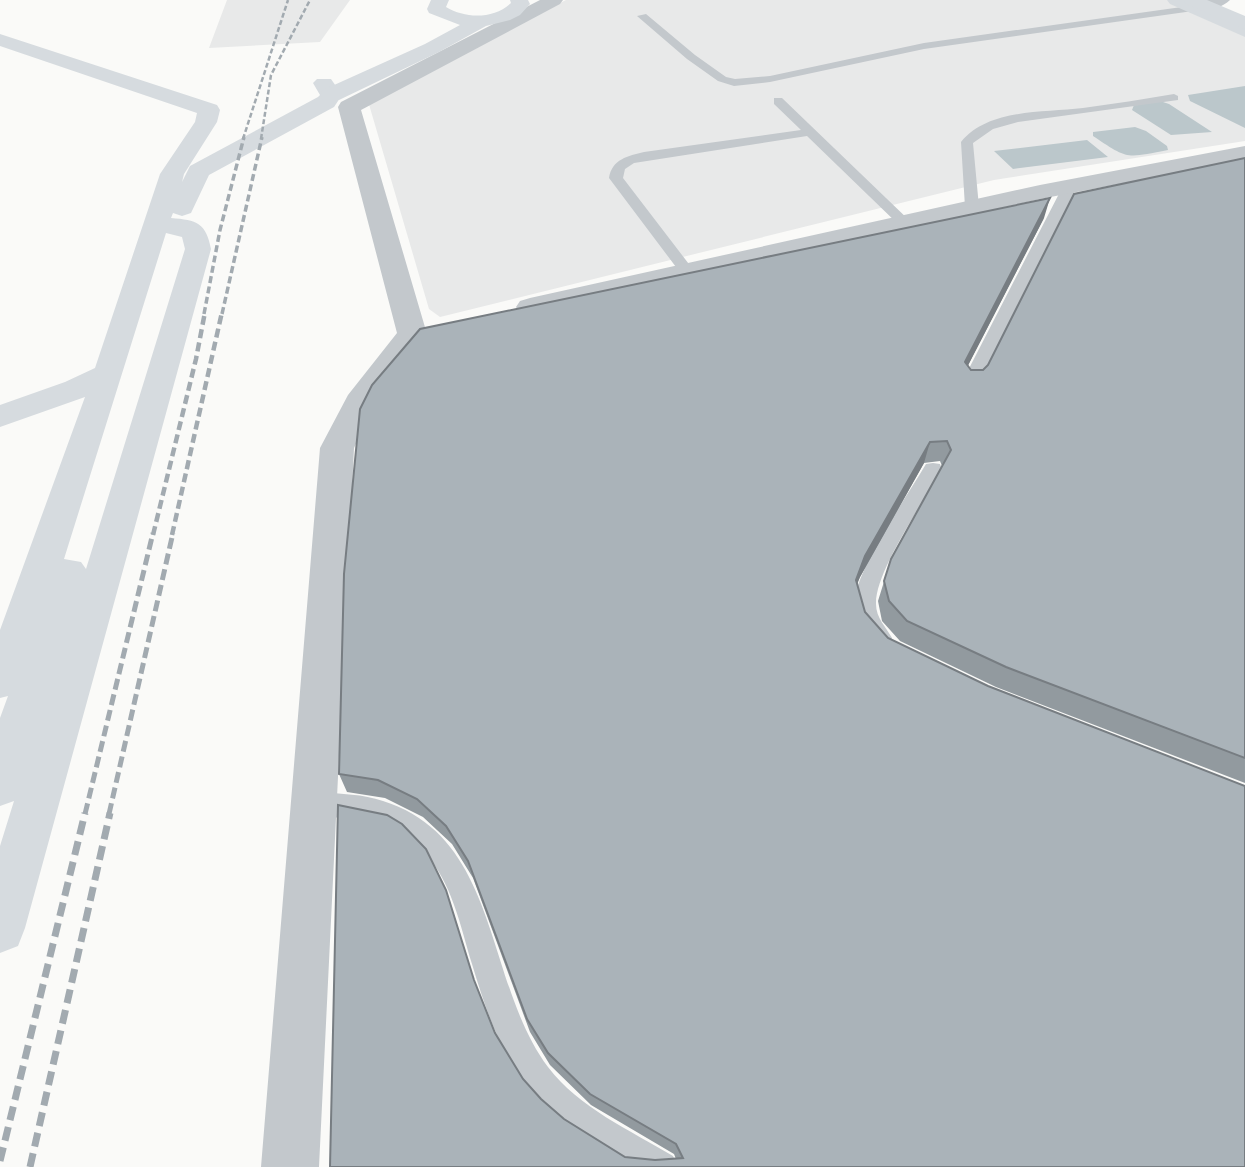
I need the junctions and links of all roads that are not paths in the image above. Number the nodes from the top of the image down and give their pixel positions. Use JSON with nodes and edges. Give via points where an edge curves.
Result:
{"nodes":[{"id":1,"x":1176,"y":0,"type":"edge"},
{"id":2,"x":1221,"y":0,"type":"edge"},
{"id":3,"x":1229,"y":0,"type":"edge"},
{"id":4,"x":437,"y":1,"type":"edge"},
{"id":5,"x":530,"y":1,"type":"edge"},
{"id":6,"x":1201,"y":3,"type":"edge"},
{"id":7,"x":1245,"y":7,"type":"edge"},
{"id":8,"x":1245,"y":14,"type":"edge"},
{"id":9,"x":642,"y":16,"type":"dead end"},
{"id":10,"x":472,"y":20,"type":"junction"},
{"id":11,"x":1245,"y":23,"type":"edge"},
{"id":12,"x":1245,"y":31,"type":"edge"},
{"id":13,"x":0,"y":40,"type":"edge"},
{"id":14,"x":1174,"y":98,"type":"dead end"},
{"id":15,"x":778,"y":101,"type":"dead end"},
{"id":16,"x":810,"y":132,"type":"junction"},
{"id":17,"x":1245,"y":153,"type":"edge"},
{"id":18,"x":1070,"y":186,"type":"junction"},
{"id":19,"x":972,"y":207,"type":"junction"},
{"id":20,"x":905,"y":223,"type":"junction"},
{"id":21,"x":156,"y":225,"type":"junction"},
{"id":22,"x":687,"y":272,"type":"junction"},
{"id":23,"x":503,"y":313,"type":"edge"},
{"id":24,"x":109,"y":373,"type":"junction"},
{"id":25,"x":970,"y":384,"type":"edge"},
{"id":26,"x":0,"y":417,"type":"edge"},
{"id":27,"x":933,"y":469,"type":"edge"},
{"id":28,"x":14,"y":613,"type":"edge"},
{"id":29,"x":901,"y":655,"type":"edge"},
{"id":30,"x":0,"y":681,"type":"edge"},
{"id":31,"x":0,"y":786,"type":"edge"},
{"id":32,"x":314,"y":803,"type":"junction"},
{"id":33,"x":0,"y":928,"type":"edge"},
{"id":34,"x":290,"y":1167,"type":"edge"},
{"id":35,"x":662,"y":1167,"type":"edge"}],
"edges":[{"from":1,"to":6,"type":"main road"},
{"from":2,"to":6,"type":"street"},
{"from":3,"to":7,"type":"main road"},
{"from":4,"to":10,"type":"main road","via":[[436,9],[445,16]]},
{"from":5,"to":10,"type":"main road","via":[[515,11]]},
{"from":5,"to":32,"type":"street","via":[[349,107],[425,331],[358,402],[337,448]]},
{"from":6,"to":8,"type":"main road"},
{"from":6,"to":9,"type":"lane","via":[[924,46],[734,83],[691,57]]},
{"from":6,"to":11,"type":"main road"},
{"from":6,"to":12,"type":"main road"},
{"from":10,"to":31,"type":"main road","via":[[432,48],[328,89],[326,102],[309,114],[199,171],[174,229],[146,343]]},
{"from":13,"to":21,"type":"main road","via":[[209,110],[172,174]]},
{"from":14,"to":19,"type":"lane","via":[[1027,117],[978,133],[967,142],[966,151]]},
{"from":15,"to":16,"type":"lane"},
{"from":16,"to":20,"type":"lane"},
{"from":16,"to":22,"type":"lane","via":[[644,156],[621,164],[616,178]]},
{"from":17,"to":18,"type":"street"},
{"from":18,"to":19,"type":"street"},
{"from":18,"to":25,"type":"lane"},
{"from":19,"to":20,"type":"street"},
{"from":20,"to":22,"type":"street"},
{"from":21,"to":24,"type":"main road"},
{"from":21,"to":33,"type":"main road","via":[[186,227],[195,234],[198,249]]},
{"from":22,"to":23,"type":"street"},
{"from":24,"to":26,"type":"main road"},
{"from":24,"to":28,"type":"main road"},
{"from":27,"to":29,"type":"lane","via":[[872,578],[864,601],[870,625]]},
{"from":28,"to":30,"type":"main road"},
{"from":32,"to":34,"type":"street"},
{"from":32,"to":35,"type":"lane","via":[[392,815],[428,836],[453,868],[472,911],[513,1038],[538,1080],[569,1109]]}]}
